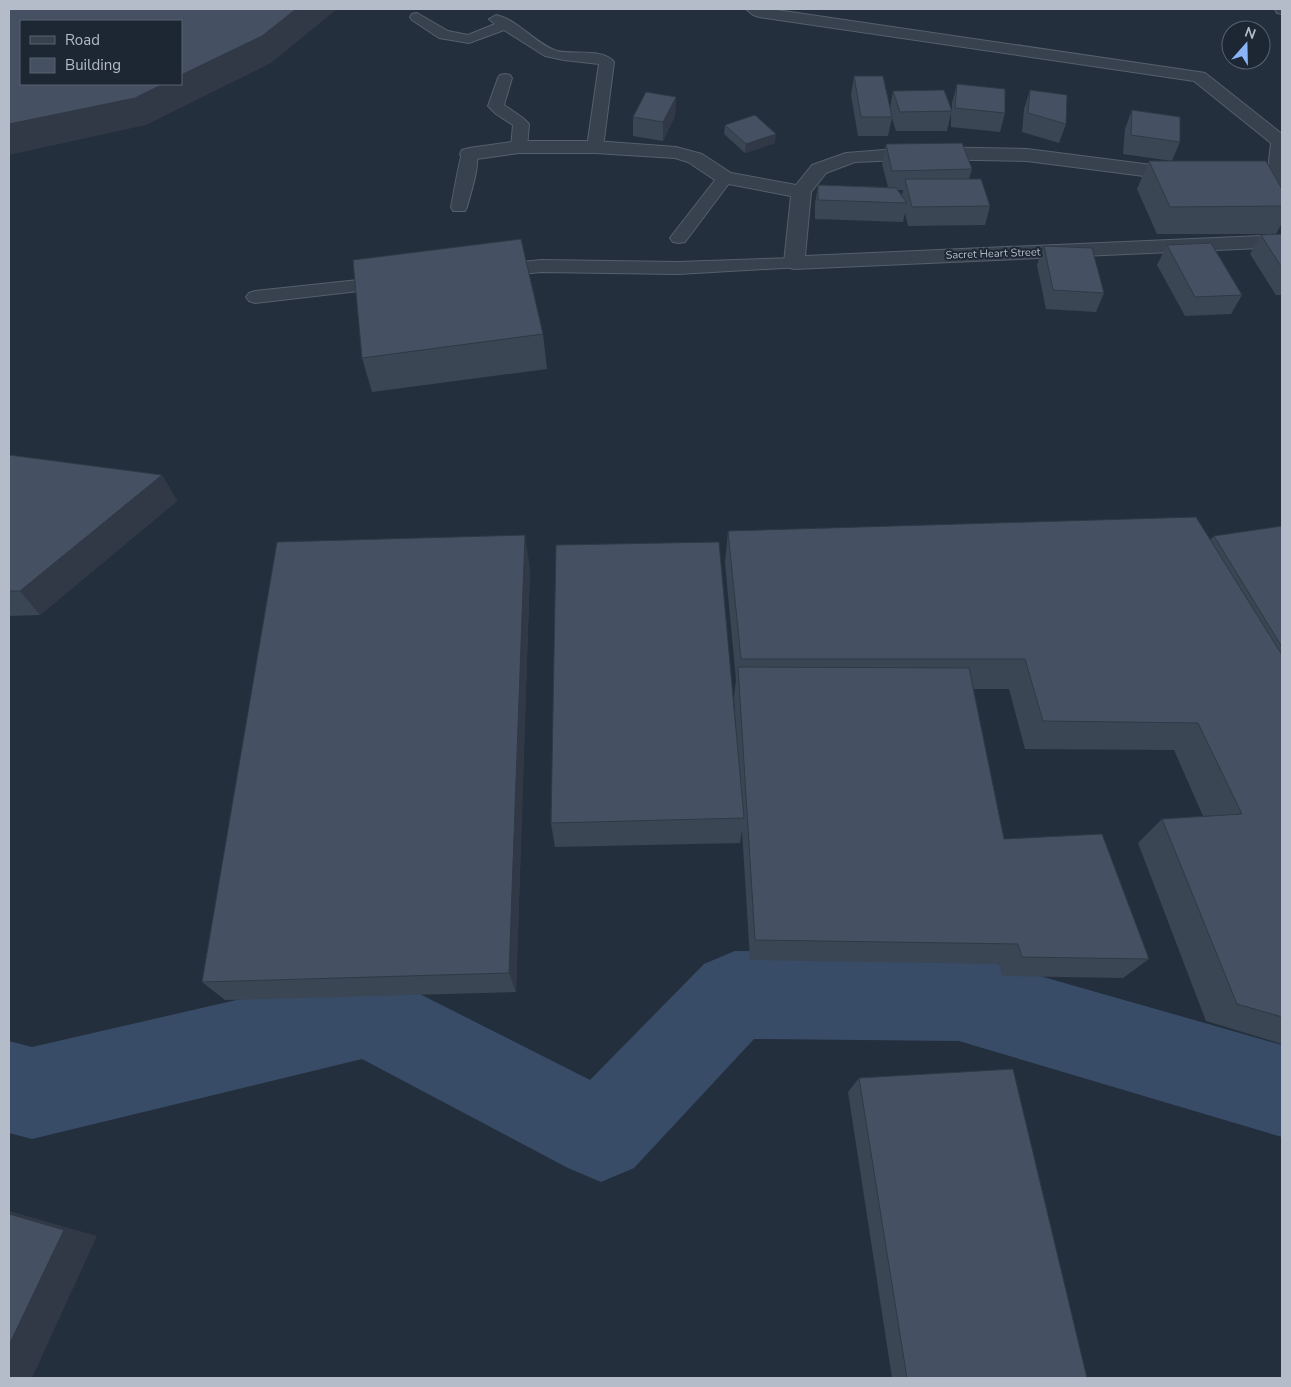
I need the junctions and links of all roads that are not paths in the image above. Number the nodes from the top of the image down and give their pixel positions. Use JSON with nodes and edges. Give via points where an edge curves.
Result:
{"nodes":[{"id":1,"x":754,"y":9,"type":"edge"},
{"id":2,"x":417,"y":17,"type":"dead end"},
{"id":3,"x":505,"y":78,"type":"dead end"},
{"id":4,"x":595,"y":147,"type":"junction"},
{"id":5,"x":519,"y":148,"type":"junction"},
{"id":6,"x":469,"y":154,"type":"joint"},
{"id":7,"x":1199,"y":177,"type":"edge"},
{"id":8,"x":725,"y":178,"type":"junction"},
{"id":9,"x":1257,"y":184,"type":"edge"},
{"id":10,"x":1279,"y":188,"type":"edge"},
{"id":11,"x":801,"y":192,"type":"junction"},
{"id":12,"x":459,"y":207,"type":"dead end"},
{"id":13,"x":679,"y":238,"type":"dead end"},
{"id":14,"x":1282,"y":241,"type":"edge"},
{"id":15,"x":794,"y":263,"type":"junction"},
{"id":16,"x":482,"y":272,"type":"edge"},
{"id":17,"x":403,"y":281,"type":"edge"},
{"id":18,"x":255,"y":297,"type":"dead end"}],
"edges":[{"from":1,"to":10,"type":"street","via":[[1199,77],[1280,141]]},
{"from":2,"to":4,"type":"lane","via":[[444,35],[469,39],[501,22],[550,53],[607,62]]},
{"from":3,"to":5,"type":"lane","via":[[496,106],[513,115],[521,124]]},
{"from":4,"to":5,"type":"street"},
{"from":4,"to":8,"type":"street","via":[[676,153],[695,158]]},
{"from":5,"to":6,"type":"street"},
{"from":6,"to":12,"type":"lane"},
{"from":7,"to":11,"type":"street","via":[[1027,155],[923,153],[853,157],[820,169]]},
{"from":8,"to":11,"type":"street"},
{"from":8,"to":13,"type":"lane"},
{"from":9,"to":10,"type":"street"},
{"from":11,"to":15,"type":"street"},
{"from":14,"to":15,"type":"street","name":"Sacret Heart Street"},
{"from":15,"to":16,"type":"lane","via":[[678,268],[541,266]]},
{"from":17,"to":18,"type":"lane"}]}
